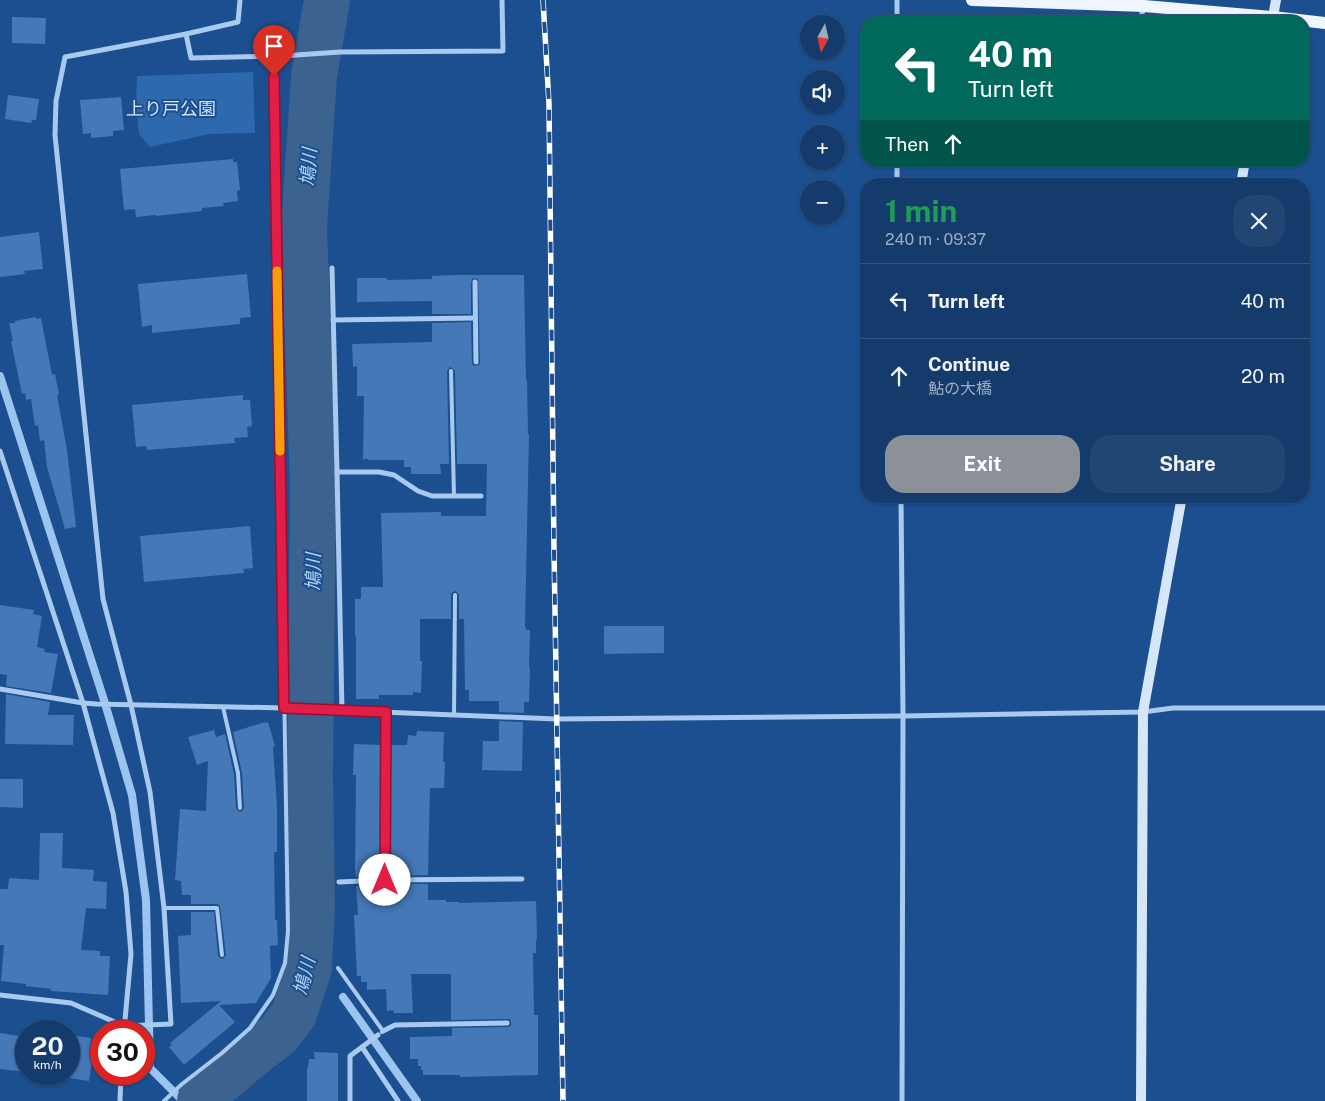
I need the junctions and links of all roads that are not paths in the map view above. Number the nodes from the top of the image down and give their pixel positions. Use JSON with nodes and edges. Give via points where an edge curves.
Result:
{"nodes":[{"id":1,"x":240,"y":0,"type":"edge"},
{"id":2,"x":502,"y":0,"type":"edge"},
{"id":3,"x":897,"y":0,"type":"edge"},
{"id":4,"x":972,"y":0,"type":"edge"},
{"id":5,"x":1276,"y":0,"type":"edge"},
{"id":6,"x":1080,"y":2,"type":"edge"},
{"id":7,"x":1144,"y":6,"type":"junction"},
{"id":8,"x":896,"y":15,"type":"edge"},
{"id":9,"x":1141,"y":15,"type":"edge"},
{"id":10,"x":1233,"y":15,"type":"edge"},
{"id":11,"x":1273,"y":15,"type":"edge"},
{"id":12,"x":1310,"y":22,"type":"edge"},
{"id":13,"x":1325,"y":23,"type":"edge"},
{"id":14,"x":186,"y":34,"type":"junction"},
{"id":15,"x":274,"y":56,"type":"junction"},
{"id":16,"x":332,"y":268,"type":"dead end"},
{"id":17,"x":475,"y":282,"type":"dead end"},
{"id":18,"x":475,"y":318,"type":"junction"},
{"id":19,"x":333,"y":320,"type":"junction"},
{"id":20,"x":476,"y":362,"type":"dead end"},
{"id":21,"x":451,"y":371,"type":"dead end"},
{"id":22,"x":0,"y":451,"type":"edge"},
{"id":23,"x":337,"y":472,"type":"junction"},
{"id":24,"x":454,"y":496,"type":"junction"},
{"id":25,"x":481,"y":496,"type":"dead end"},
{"id":26,"x":901,"y":503,"type":"edge"},
{"id":27,"x":1181,"y":503,"type":"edge"},
{"id":28,"x":455,"y":595,"type":"dead end"},
{"id":29,"x":0,"y":688,"type":"edge"},
{"id":30,"x":83,"y":703,"type":"junction"},
{"id":31,"x":131,"y":706,"type":"junction"},
{"id":32,"x":223,"y":707,"type":"junction"},
{"id":33,"x":287,"y":708,"type":"junction"},
{"id":34,"x":1325,"y":708,"type":"edge"},
{"id":35,"x":342,"y":711,"type":"junction"},
{"id":36,"x":386,"y":712,"type":"junction"},
{"id":37,"x":1144,"y":712,"type":"junction"},
{"id":38,"x":454,"y":715,"type":"junction"},
{"id":39,"x":903,"y":716,"type":"junction"},
{"id":40,"x":240,"y":808,"type":"dead end"},
{"id":41,"x":522,"y":879,"type":"dead end"},
{"id":42,"x":385,"y":880,"type":"junction"},
{"id":43,"x":339,"y":882,"type":"dead end"},
{"id":44,"x":164,"y":908,"type":"junction"},
{"id":45,"x":222,"y":955,"type":"dead end"},
{"id":46,"x":338,"y":968,"type":"dead end"},
{"id":47,"x":0,"y":995,"type":"edge"},
{"id":48,"x":106,"y":1020,"type":"edge"},
{"id":49,"x":125,"y":1020,"type":"edge"},
{"id":50,"x":507,"y":1023,"type":"dead end"},
{"id":51,"x":155,"y":1025,"type":"edge"},
{"id":52,"x":380,"y":1033,"type":"junction"},
{"id":53,"x":364,"y":1045,"type":"junction"},
{"id":54,"x":121,"y":1085,"type":"edge"},
{"id":55,"x":120,"y":1101,"type":"edge"},
{"id":56,"x":164,"y":1101,"type":"edge"},
{"id":57,"x":350,"y":1101,"type":"edge"},
{"id":58,"x":398,"y":1101,"type":"edge"},
{"id":59,"x":902,"y":1101,"type":"edge"},
{"id":60,"x":1141,"y":1101,"type":"edge"}],
"edges":[{"from":1,"to":14,"type":"street","via":[[238,22]]},
{"from":2,"to":15,"type":"street","via":[[502,51],[340,52]]},
{"from":3,"to":8,"type":"street"},
{"from":4,"to":6,"type":"main road"},
{"from":5,"to":11,"type":"street"},
{"from":6,"to":7,"type":"main road"},
{"from":7,"to":9,"type":"street"},
{"from":7,"to":10,"type":"main road"},
{"from":12,"to":13,"type":"main road"},
{"from":14,"to":15,"type":"street","via":[[191,58]]},
{"from":14,"to":31,"type":"street","via":[[65,56],[56,102],[54,135],[103,599]]},
{"from":15,"to":33,"type":"lane"},
{"from":16,"to":19,"type":"street"},
{"from":17,"to":18,"type":"street"},
{"from":18,"to":19,"type":"street"},
{"from":18,"to":20,"type":"street"},
{"from":19,"to":23,"type":"street"},
{"from":21,"to":24,"type":"lane"},
{"from":22,"to":30,"type":"street"},
{"from":23,"to":24,"type":"street","via":[[394,475],[432,496]]},
{"from":23,"to":35,"type":"street"},
{"from":24,"to":25,"type":"street"},
{"from":26,"to":39,"type":"street"},
{"from":27,"to":37,"type":"street"},
{"from":28,"to":38,"type":"lane"},
{"from":29,"to":30,"type":"street"},
{"from":30,"to":31,"type":"street"},
{"from":30,"to":49,"type":"street","via":[[113,814],[126,892],[131,954]]},
{"from":31,"to":32,"type":"street"},
{"from":31,"to":44,"type":"street","via":[[150,792]]},
{"from":32,"to":33,"type":"street"},
{"from":32,"to":40,"type":"lane","via":[[238,773]]},
{"from":33,"to":35,"type":"street"},
{"from":33,"to":56,"type":"lane","via":[[288,931],[285,963],[274,995],[250,1028]]},
{"from":34,"to":37,"type":"street","via":[[1173,708]]},
{"from":35,"to":36,"type":"street"},
{"from":36,"to":38,"type":"street"},
{"from":36,"to":42,"type":"street"},
{"from":37,"to":39,"type":"street"},
{"from":37,"to":60,"type":"street"},
{"from":38,"to":39,"type":"street","via":[[556,719]]},
{"from":39,"to":59,"type":"street"},
{"from":41,"to":42,"type":"street"},
{"from":42,"to":43,"type":"street"},
{"from":44,"to":45,"type":"lane","via":[[217,908]]},
{"from":44,"to":51,"type":"street","via":[[172,1024]]},
{"from":46,"to":52,"type":"lane"},
{"from":47,"to":48,"type":"street","via":[[71,1003]]},
{"from":50,"to":52,"type":"street","via":[[395,1025]]},
{"from":52,"to":53,"type":"street"},
{"from":53,"to":57,"type":"street","via":[[350,1056]]},
{"from":53,"to":58,"type":"street"},
{"from":54,"to":55,"type":"street"}]}
